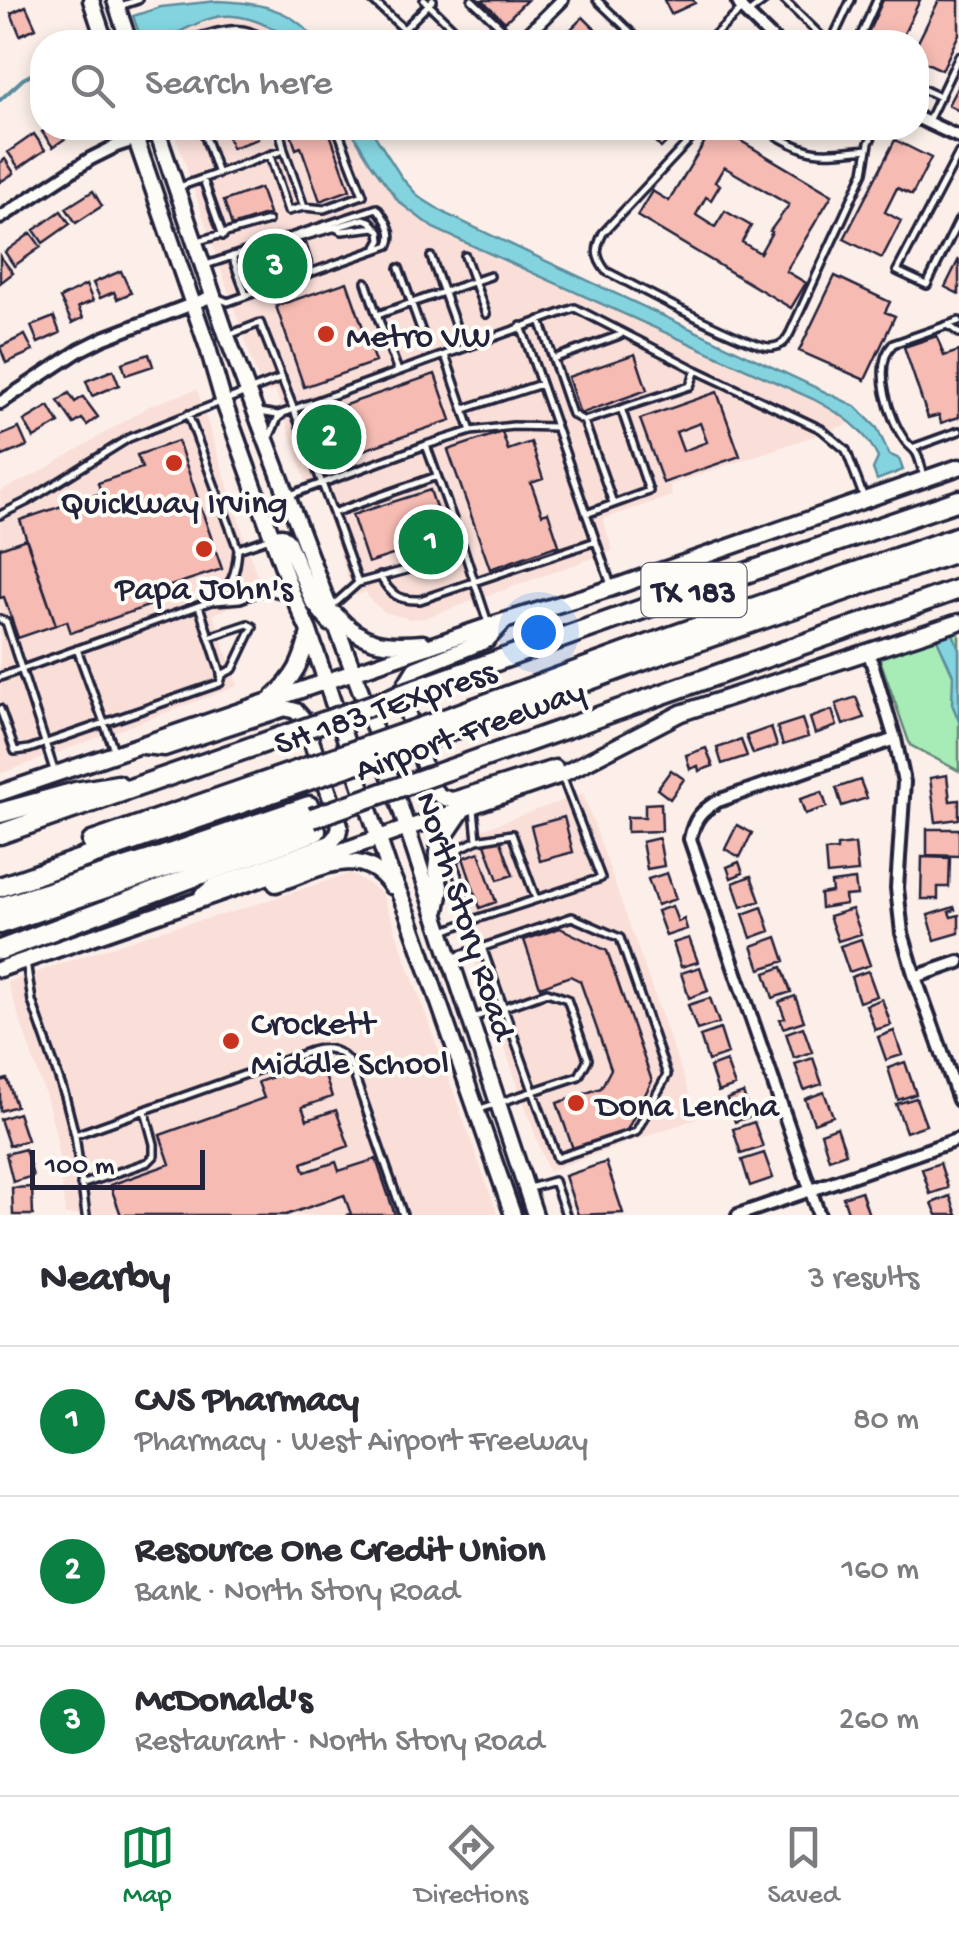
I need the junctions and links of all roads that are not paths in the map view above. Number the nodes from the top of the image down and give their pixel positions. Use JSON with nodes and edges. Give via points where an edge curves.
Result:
{"nodes":[{"id":1,"x":79,"y":0,"type":"edge"},
{"id":2,"x":91,"y":0,"type":"edge"},
{"id":3,"x":138,"y":0,"type":"edge"},
{"id":4,"x":372,"y":0,"type":"edge"},
{"id":5,"x":472,"y":0,"type":"edge"},
{"id":6,"x":562,"y":0,"type":"edge"},
{"id":7,"x":597,"y":0,"type":"edge"},
{"id":8,"x":766,"y":0,"type":"edge"},
{"id":9,"x":784,"y":0,"type":"edge"},
{"id":10,"x":852,"y":0,"type":"edge"},
{"id":11,"x":877,"y":0,"type":"edge"},
{"id":12,"x":429,"y":1,"type":"edge"},
{"id":13,"x":116,"y":3,"type":"edge"},
{"id":14,"x":742,"y":8,"type":"edge"},
{"id":15,"x":98,"y":20,"type":"junction"},
{"id":16,"x":404,"y":29,"type":"joint"},
{"id":17,"x":101,"y":30,"type":"edge"},
{"id":18,"x":125,"y":30,"type":"edge"},
{"id":19,"x":456,"y":30,"type":"edge"},
{"id":20,"x":504,"y":30,"type":"edge"},
{"id":21,"x":532,"y":30,"type":"edge"},
{"id":22,"x":628,"y":30,"type":"edge"},
{"id":23,"x":719,"y":30,"type":"edge"},
{"id":24,"x":764,"y":30,"type":"edge"},
{"id":25,"x":815,"y":30,"type":"edge"},
{"id":26,"x":837,"y":30,"type":"edge"},
{"id":27,"x":863,"y":30,"type":"edge"},
{"id":28,"x":959,"y":56,"type":"edge"},
{"id":29,"x":929,"y":92,"type":"edge"},
{"id":30,"x":940,"y":97,"type":"junction"},
{"id":31,"x":929,"y":111,"type":"edge"},
{"id":32,"x":929,"y":123,"type":"edge"},
{"id":33,"x":959,"y":137,"type":"edge"},
{"id":34,"x":125,"y":140,"type":"edge"},
{"id":35,"x":136,"y":140,"type":"edge"},
{"id":36,"x":165,"y":140,"type":"edge"},
{"id":37,"x":206,"y":140,"type":"edge"},
{"id":38,"x":282,"y":140,"type":"edge"},
{"id":39,"x":341,"y":140,"type":"edge"},
{"id":40,"x":690,"y":140,"type":"edge"},
{"id":41,"x":784,"y":140,"type":"edge"},
{"id":42,"x":871,"y":140,"type":"edge"},
{"id":43,"x":868,"y":149,"type":"junction"},
{"id":44,"x":284,"y":150,"type":"junction"},
{"id":45,"x":959,"y":153,"type":"edge"},
{"id":46,"x":270,"y":156,"type":"junction"},
{"id":47,"x":218,"y":174,"type":"junction"},
{"id":48,"x":203,"y":179,"type":"junction"},
{"id":49,"x":176,"y":188,"type":"junction"},
{"id":50,"x":304,"y":206,"type":"junction"},
{"id":51,"x":0,"y":218,"type":"edge"},
{"id":52,"x":959,"y":220,"type":"edge"},
{"id":53,"x":268,"y":221,"type":"dead end"},
{"id":54,"x":223,"y":236,"type":"junction"},
{"id":55,"x":195,"y":242,"type":"junction"},
{"id":56,"x":258,"y":248,"type":"junction"},
{"id":57,"x":376,"y":250,"type":"junction"},
{"id":58,"x":232,"y":256,"type":"junction"},
{"id":59,"x":464,"y":256,"type":"dead end"},
{"id":60,"x":431,"y":257,"type":"dead end"},
{"id":61,"x":202,"y":266,"type":"junction"},
{"id":62,"x":399,"y":268,"type":"dead end"},
{"id":63,"x":490,"y":276,"type":"dead end"},
{"id":64,"x":474,"y":281,"type":"junction"},
{"id":65,"x":366,"y":282,"type":"dead end"},
{"id":66,"x":444,"y":292,"type":"junction"},
{"id":67,"x":213,"y":296,"type":"junction"},
{"id":68,"x":246,"y":296,"type":"junction"},
{"id":69,"x":193,"y":302,"type":"junction"},
{"id":70,"x":412,"y":303,"type":"junction"},
{"id":71,"x":486,"y":314,"type":"dead end"},
{"id":72,"x":377,"y":315,"type":"junction"},
{"id":73,"x":540,"y":320,"type":"junction"},
{"id":74,"x":959,"y":321,"type":"edge"},
{"id":75,"x":455,"y":324,"type":"dead end"},
{"id":76,"x":948,"y":325,"type":"junction"},
{"id":77,"x":522,"y":326,"type":"junction"},
{"id":78,"x":959,"y":333,"type":"edge"},
{"id":79,"x":622,"y":334,"type":"junction"},
{"id":80,"x":423,"y":335,"type":"dead end"},
{"id":81,"x":227,"y":336,"type":"junction"},
{"id":82,"x":444,"y":354,"type":"junction"},
{"id":83,"x":552,"y":358,"type":"junction"},
{"id":84,"x":696,"y":370,"type":"junction"},
{"id":85,"x":398,"y":372,"type":"junction"},
{"id":86,"x":282,"y":378,"type":"junction"},
{"id":87,"x":541,"y":384,"type":"junction"},
{"id":88,"x":248,"y":391,"type":"junction"},
{"id":89,"x":223,"y":400,"type":"junction"},
{"id":90,"x":0,"y":403,"type":"edge"},
{"id":91,"x":294,"y":409,"type":"junction"},
{"id":92,"x":255,"y":410,"type":"junction"},
{"id":93,"x":464,"y":410,"type":"junction"},
{"id":94,"x":621,"y":410,"type":"junction"},
{"id":95,"x":188,"y":414,"type":"junction"},
{"id":96,"x":282,"y":414,"type":"junction"},
{"id":97,"x":584,"y":421,"type":"junction"},
{"id":98,"x":555,"y":426,"type":"junction"},
{"id":99,"x":471,"y":430,"type":"junction"},
{"id":100,"x":959,"y":431,"type":"edge"},
{"id":101,"x":267,"y":442,"type":"junction"},
{"id":102,"x":426,"y":445,"type":"junction"},
{"id":103,"x":912,"y":448,"type":"junction"},
{"id":104,"x":959,"y":467,"type":"edge"},
{"id":105,"x":437,"y":476,"type":"junction"},
{"id":106,"x":924,"y":478,"type":"junction"},
{"id":107,"x":322,"y":482,"type":"junction"},
{"id":108,"x":287,"y":496,"type":"junction"},
{"id":109,"x":865,"y":499,"type":"junction"},
{"id":110,"x":959,"y":500,"type":"edge"},
{"id":111,"x":614,"y":504,"type":"junction"},
{"id":112,"x":334,"y":513,"type":"junction"},
{"id":113,"x":586,"y":514,"type":"junction"},
{"id":114,"x":0,"y":515,"type":"edge"},
{"id":115,"x":272,"y":536,"type":"junction"},
{"id":116,"x":959,"y":536,"type":"edge"},
{"id":117,"x":596,"y":541,"type":"junction"},
{"id":118,"x":238,"y":549,"type":"junction"},
{"id":119,"x":464,"y":550,"type":"junction"},
{"id":120,"x":959,"y":551,"type":"edge"},
{"id":121,"x":380,"y":576,"type":"junction"},
{"id":122,"x":358,"y":583,"type":"junction"},
{"id":123,"x":476,"y":583,"type":"junction"},
{"id":124,"x":612,"y":588,"type":"junction"},
{"id":125,"x":959,"y":589,"type":"edge"},
{"id":126,"x":294,"y":598,"type":"junction"},
{"id":127,"x":212,"y":601,"type":"junction"},
{"id":128,"x":199,"y":606,"type":"junction"},
{"id":129,"x":330,"y":608,"type":"junction"},
{"id":130,"x":0,"y":619,"type":"edge"},
{"id":131,"x":505,"y":621,"type":"junction"},
{"id":132,"x":959,"y":622,"type":"edge"},
{"id":133,"x":488,"y":626,"type":"junction"},
{"id":134,"x":309,"y":631,"type":"junction"},
{"id":135,"x":338,"y":632,"type":"junction"},
{"id":136,"x":209,"y":637,"type":"junction"},
{"id":137,"x":444,"y":642,"type":"junction"},
{"id":138,"x":77,"y":649,"type":"junction"},
{"id":139,"x":869,"y":652,"type":"junction"},
{"id":140,"x":20,"y":670,"type":"junction"},
{"id":141,"x":221,"y":674,"type":"junction"},
{"id":142,"x":353,"y":674,"type":"junction"},
{"id":143,"x":0,"y":676,"type":"edge"},
{"id":144,"x":326,"y":682,"type":"junction"},
{"id":145,"x":268,"y":702,"type":"junction"},
{"id":146,"x":0,"y":709,"type":"edge"},
{"id":147,"x":105,"y":723,"type":"junction"},
{"id":148,"x":440,"y":728,"type":"junction"},
{"id":149,"x":895,"y":739,"type":"junction"},
{"id":150,"x":46,"y":744,"type":"junction"},
{"id":151,"x":138,"y":746,"type":"junction"},
{"id":152,"x":115,"y":754,"type":"junction"},
{"id":153,"x":576,"y":766,"type":"junction"},
{"id":154,"x":56,"y":774,"type":"junction"},
{"id":155,"x":173,"y":775,"type":"junction"},
{"id":156,"x":301,"y":776,"type":"junction"},
{"id":157,"x":561,"y":776,"type":"junction"},
{"id":158,"x":0,"y":793,"type":"edge"},
{"id":159,"x":469,"y":806,"type":"junction"},
{"id":160,"x":0,"y":813,"type":"edge"},
{"id":161,"x":312,"y":818,"type":"junction"},
{"id":162,"x":408,"y":827,"type":"junction"},
{"id":163,"x":0,"y":834,"type":"edge"},
{"id":164,"x":378,"y":838,"type":"junction"},
{"id":165,"x":478,"y":840,"type":"junction"},
{"id":166,"x":0,"y":874,"type":"edge"},
{"id":167,"x":0,"y":887,"type":"edge"},
{"id":168,"x":536,"y":899,"type":"junction"},
{"id":169,"x":193,"y":903,"type":"junction"},
{"id":170,"x":0,"y":907,"type":"edge"},
{"id":171,"x":408,"y":914,"type":"junction"},
{"id":172,"x":436,"y":916,"type":"junction"},
{"id":173,"x":470,"y":920,"type":"junction"},
{"id":174,"x":0,"y":924,"type":"edge"},
{"id":175,"x":441,"y":932,"type":"junction"},
{"id":176,"x":482,"y":947,"type":"junction"},
{"id":177,"x":0,"y":950,"type":"edge"},
{"id":178,"x":450,"y":958,"type":"junction"},
{"id":179,"x":26,"y":960,"type":"junction"},
{"id":180,"x":959,"y":962,"type":"edge"},
{"id":181,"x":0,"y":969,"type":"edge"},
{"id":182,"x":914,"y":977,"type":"junction"},
{"id":183,"x":504,"y":1007,"type":"junction"},
{"id":184,"x":470,"y":1019,"type":"junction"},
{"id":185,"x":534,"y":1091,"type":"junction"},
{"id":186,"x":959,"y":1100,"type":"edge"},
{"id":187,"x":498,"y":1103,"type":"junction"},
{"id":188,"x":145,"y":1110,"type":"junction"},
{"id":189,"x":477,"y":1110,"type":"junction"},
{"id":190,"x":75,"y":1136,"type":"junction"},
{"id":191,"x":959,"y":1139,"type":"edge"},
{"id":192,"x":82,"y":1185,"type":"junction"},
{"id":193,"x":526,"y":1189,"type":"junction"},
{"id":194,"x":811,"y":1190,"type":"junction"},
{"id":195,"x":86,"y":1215,"type":"edge"},
{"id":196,"x":403,"y":1215,"type":"edge"},
{"id":197,"x":513,"y":1215,"type":"edge"},
{"id":198,"x":535,"y":1215,"type":"edge"},
{"id":199,"x":566,"y":1215,"type":"edge"},
{"id":200,"x":738,"y":1215,"type":"edge"},
{"id":201,"x":819,"y":1215,"type":"edge"}],
"edges":[{"from":1,"to":15,"type":"main road"},
{"from":2,"to":15,"type":"main road"},
{"from":3,"to":13,"type":"lane"},
{"from":4,"to":16,"type":"lane"},
{"from":5,"to":20,"type":"lane"},
{"from":6,"to":21,"type":"street"},
{"from":7,"to":22,"type":"lane"},
{"from":8,"to":14,"type":"lane"},
{"from":9,"to":25,"type":"lane"},
{"from":10,"to":26,"type":"lane"},
{"from":11,"to":27,"type":"lane"},
{"from":12,"to":16,"type":"lane"},
{"from":12,"to":19,"type":"lane"},
{"from":13,"to":18,"type":"main road"},
{"from":14,"to":23,"type":"lane"},
{"from":14,"to":24,"type":"street"},
{"from":15,"to":17,"type":"main road"},
{"from":28,"to":30,"type":"lane"},
{"from":29,"to":30,"type":"lane"},
{"from":30,"to":31,"type":"lane"},
{"from":32,"to":33,"type":"street"},
{"from":34,"to":51,"type":"street"},
{"from":35,"to":69,"type":"main road","name":"North Story Road"},
{"from":36,"to":49,"type":"main road","name":"North Story Road"},
{"from":37,"to":47,"type":"lane"},
{"from":38,"to":44,"type":"lane"},
{"from":39,"to":50,"type":"lane","via":[[362,195],[324,208]]},
{"from":40,"to":43,"type":"lane","via":[[603,234],[597,260],[606,271],[768,348],[790,333],[864,172]]},
{"from":41,"to":43,"type":"lane","via":[[821,154]]},
{"from":42,"to":43,"type":"lane"},
{"from":44,"to":46,"type":"lane"},
{"from":44,"to":50,"type":"lane"},
{"from":45,"to":52,"type":"lane","via":[[897,270],[926,285]]},
{"from":46,"to":47,"type":"lane"},
{"from":46,"to":50,"type":"lane","via":[[288,212]]},
{"from":47,"to":48,"type":"lane"},
{"from":48,"to":49,"type":"lane"},
{"from":48,"to":54,"type":"lane"},
{"from":49,"to":55,"type":"main road","name":"North Story Road"},
{"from":53,"to":54,"type":"lane"},
{"from":54,"to":55,"type":"lane"},
{"from":55,"to":61,"type":"main road","name":"North Story Road"},
{"from":56,"to":57,"type":"lane","via":[[358,220],[380,232]]},
{"from":56,"to":57,"type":"lane","via":[[377,208],[392,239]]},
{"from":56,"to":58,"type":"lane"},
{"from":57,"to":68,"type":"lane"},
{"from":58,"to":61,"type":"lane"},
{"from":58,"to":68,"type":"lane"},
{"from":59,"to":64,"type":"lane"},
{"from":60,"to":66,"type":"lane"},
{"from":61,"to":67,"type":"main road","name":"North Story Road"},
{"from":62,"to":70,"type":"lane"},
{"from":63,"to":64,"type":"lane"},
{"from":64,"to":66,"type":"lane"},
{"from":64,"to":71,"type":"lane"},
{"from":65,"to":72,"type":"lane"},
{"from":66,"to":70,"type":"lane"},
{"from":66,"to":75,"type":"lane"},
{"from":67,"to":68,"type":"lane","via":[[228,302]]},
{"from":67,"to":69,"type":"street"},
{"from":67,"to":81,"type":"main road","name":"North Story Road"},
{"from":69,"to":89,"type":"main road","name":"North Story Road"},
{"from":69,"to":90,"type":"street","via":[[80,350]]},
{"from":70,"to":72,"type":"lane"},
{"from":70,"to":80,"type":"lane"},
{"from":72,"to":85,"type":"lane"},
{"from":73,"to":77,"type":"lane"},
{"from":73,"to":79,"type":"lane","via":[[575,308]]},
{"from":73,"to":83,"type":"lane"},
{"from":74,"to":76,"type":"lane"},
{"from":76,"to":78,"type":"lane"},
{"from":76,"to":103,"type":"lane","via":[[886,351],[881,370],[889,406]]},
{"from":77,"to":82,"type":"lane"},
{"from":77,"to":87,"type":"lane"},
{"from":79,"to":83,"type":"lane"},
{"from":79,"to":84,"type":"lane"},
{"from":81,"to":86,"type":"lane","via":[[260,323]]},
{"from":81,"to":88,"type":"main road","name":"North Story Road"},
{"from":82,"to":85,"type":"lane"},
{"from":82,"to":93,"type":"lane"},
{"from":83,"to":97,"type":"lane","via":[[572,414]]},
{"from":84,"to":94,"type":"lane","via":[[690,386]]},
{"from":84,"to":109,"type":"lane","via":[[821,429],[846,450]]},
{"from":85,"to":91,"type":"lane"},
{"from":86,"to":88,"type":"lane"},
{"from":86,"to":91,"type":"lane"},
{"from":87,"to":93,"type":"lane"},
{"from":87,"to":98,"type":"lane"},
{"from":88,"to":89,"type":"lane"},
{"from":88,"to":92,"type":"main road","name":"North Story Road"},
{"from":89,"to":95,"type":"lane"},
{"from":89,"to":115,"type":"main road","name":"North Story Road"},
{"from":91,"to":96,"type":"lane"},
{"from":91,"to":107,"type":"lane"},
{"from":92,"to":96,"type":"lane"},
{"from":92,"to":101,"type":"main road","name":"North Story Road"},
{"from":93,"to":99,"type":"lane"},
{"from":94,"to":97,"type":"lane"},
{"from":94,"to":111,"type":"lane","via":[[649,491]]},
{"from":95,"to":114,"type":"lane","via":[[130,438]]},
{"from":95,"to":118,"type":"lane"},
{"from":96,"to":101,"type":"lane"},
{"from":97,"to":111,"type":"lane"},
{"from":98,"to":99,"type":"lane"},
{"from":98,"to":113,"type":"lane"},
{"from":99,"to":102,"type":"lane"},
{"from":100,"to":103,"type":"lane"},
{"from":101,"to":108,"type":"main road","name":"North Story Road"},
{"from":102,"to":105,"type":"lane"},
{"from":102,"to":107,"type":"lane"},
{"from":103,"to":106,"type":"lane"},
{"from":104,"to":106,"type":"main road"},
{"from":105,"to":112,"type":"lane"},
{"from":105,"to":119,"type":"lane"},
{"from":106,"to":109,"type":"main road"},
{"from":107,"to":108,"type":"lane"},
{"from":107,"to":112,"type":"lane"},
{"from":108,"to":129,"type":"main road","name":"North Story Road"},
{"from":109,"to":124,"type":"main road"},
{"from":110,"to":155,"type":"highway","name":"Airport Freeway","number":"TX 183","bridge":true},
{"from":111,"to":113,"type":"lane"},
{"from":112,"to":122,"type":"lane"},
{"from":113,"to":117,"type":"lane"},
{"from":115,"to":118,"type":"lane"},
{"from":115,"to":126,"type":"main road","name":"North Story Road"},
{"from":115,"to":135,"type":"main road","via":[[288,542],[313,602]]},
{"from":116,"to":148,"type":"highway","name":"SH 183 TEXpress"},
{"from":117,"to":123,"type":"lane"},
{"from":117,"to":124,"type":"lane"},
{"from":118,"to":127,"type":"lane","via":[[236,572]]},
{"from":119,"to":121,"type":"lane"},
{"from":119,"to":123,"type":"lane"},
{"from":120,"to":148,"type":"highway","name":"SH 183 TEXpress"},
{"from":121,"to":122,"type":"lane"},
{"from":121,"to":123,"type":"lane","via":[[393,595],[410,600]]},
{"from":122,"to":129,"type":"lane"},
{"from":123,"to":133,"type":"lane"},
{"from":124,"to":131,"type":"main road"},
{"from":125,"to":161,"type":"highway","name":"Airport Freeway","number":"TX 183","bridge":true},
{"from":126,"to":127,"type":"lane","via":[[265,590]]},
{"from":126,"to":134,"type":"main road","name":"North Story Road"},
{"from":127,"to":128,"type":"lane"},
{"from":128,"to":136,"type":"lane"},
{"from":128,"to":138,"type":"lane"},
{"from":129,"to":135,"type":"main road","name":"North Story Road"},
{"from":129,"to":137,"type":"main road","via":[[362,638],[387,646]]},
{"from":130,"to":140,"type":"lane"},
{"from":131,"to":133,"type":"main road"},
{"from":131,"to":153,"type":"main road","via":[[487,640],[415,668],[406,681],[402,692],[429,782],[435,793],[453,800]]},
{"from":132,"to":139,"type":"main road"},
{"from":133,"to":137,"type":"main road"},
{"from":134,"to":144,"type":"main road","name":"North Story Road"},
{"from":134,"to":145,"type":"main road","via":[[297,671]]},
{"from":135,"to":142,"type":"main road","name":"North Story Road"},
{"from":136,"to":141,"type":"lane"},
{"from":136,"to":141,"type":"lane","via":[[254,627],[233,670]]},
{"from":137,"to":142,"type":"main road"},
{"from":138,"to":140,"type":"lane"},
{"from":138,"to":147,"type":"lane"},
{"from":139,"to":149,"type":"street"},
{"from":139,"to":153,"type":"main road","via":[[681,713]]},
{"from":140,"to":143,"type":"lane"},
{"from":140,"to":150,"type":"lane"},
{"from":141,"to":147,"type":"lane","via":[[220,683]]},
{"from":142,"to":144,"type":"main road"},
{"from":142,"to":162,"type":"main road","name":"North Story Road"},
{"from":144,"to":145,"type":"main road"},
{"from":144,"to":164,"type":"main road","name":"North Story Road"},
{"from":145,"to":151,"type":"main road"},
{"from":146,"to":150,"type":"lane","via":[[16,750]]},
{"from":147,"to":150,"type":"lane"},
{"from":147,"to":152,"type":"lane"},
{"from":148,"to":156,"type":"highway","name":"SH 183 TEXpress","bridge":true},
{"from":149,"to":182,"type":"street","via":[[904,782],[898,910]]},
{"from":149,"to":194,"type":"street","via":[[718,802],[701,810],[692,826],[690,839]]},
{"from":150,"to":154,"type":"lane"},
{"from":151,"to":152,"type":"main road"},
{"from":151,"to":169,"type":"main road","via":[[164,748],[285,708],[304,720],[338,834],[330,843],[214,886]]},
{"from":152,"to":154,"type":"main road"},
{"from":153,"to":157,"type":"main road"},
{"from":154,"to":158,"type":"main road"},
{"from":155,"to":160,"type":"highway"},
{"from":155,"to":163,"type":"highway","name":"Airport Freeway","number":"TX 183"},
{"from":156,"to":166,"type":"highway","name":"SH 183 TEXpress"},
{"from":156,"to":167,"type":"highway","name":"SH 183 TEXpress"},
{"from":157,"to":159,"type":"main road"},
{"from":157,"to":168,"type":"lane","via":[[601,878]]},
{"from":159,"to":162,"type":"main road"},
{"from":159,"to":165,"type":"lane"},
{"from":159,"to":172,"type":"main road","via":[[440,845]]},
{"from":161,"to":170,"type":"highway"},
{"from":161,"to":174,"type":"highway","name":"Airport Freeway","number":"TX 183"},
{"from":161,"to":177,"type":"highway"},
{"from":162,"to":164,"type":"main road"},
{"from":162,"to":172,"type":"main road","name":"North Story Road"},
{"from":164,"to":169,"type":"main road"},
{"from":164,"to":171,"type":"main road","name":"North Story Road"},
{"from":165,"to":168,"type":"lane","via":[[512,834]]},
{"from":165,"to":173,"type":"lane","via":[[461,848],[454,862]]},
{"from":168,"to":173,"type":"lane"},
{"from":169,"to":171,"type":"main road","via":[[220,902],[350,861],[380,872]]},
{"from":169,"to":179,"type":"main road"},
{"from":171,"to":189,"type":"main road","name":"North Story Road"},
{"from":172,"to":175,"type":"main road","name":"North Story Road"},
{"from":173,"to":175,"type":"lane"},
{"from":175,"to":178,"type":"main road","name":"North Story Road"},
{"from":176,"to":178,"type":"lane"},
{"from":176,"to":183,"type":"lane"},
{"from":176,"to":185,"type":"lane","via":[[572,917],[620,938],[667,1075],[636,1132],[557,1158]]},
{"from":178,"to":184,"type":"main road","name":"North Story Road"},
{"from":179,"to":181,"type":"main road"},
{"from":179,"to":190,"type":"lane"},
{"from":180,"to":182,"type":"street"},
{"from":182,"to":186,"type":"street"},
{"from":183,"to":184,"type":"lane"},
{"from":183,"to":185,"type":"lane"},
{"from":183,"to":185,"type":"lane","via":[[547,992],[567,1000],[588,1059],[579,1076]]},
{"from":184,"to":187,"type":"main road","name":"North Story Road"},
{"from":185,"to":187,"type":"lane"},
{"from":187,"to":189,"type":"lane"},
{"from":187,"to":193,"type":"main road","name":"North Story Road"},
{"from":188,"to":190,"type":"lane"},
{"from":188,"to":192,"type":"lane","via":[[154,1156]]},
{"from":188,"to":196,"type":"lane","via":[[320,1048],[337,1051],[350,1063]]},
{"from":189,"to":197,"type":"main road","name":"North Story Road"},
{"from":190,"to":192,"type":"lane"},
{"from":191,"to":194,"type":"street"},
{"from":192,"to":195,"type":"lane"},
{"from":193,"to":198,"type":"main road","name":"North Story Road"},
{"from":193,"to":199,"type":"lane","via":[[554,1180]]},
{"from":194,"to":200,"type":"street"},
{"from":194,"to":201,"type":"street"}]}
